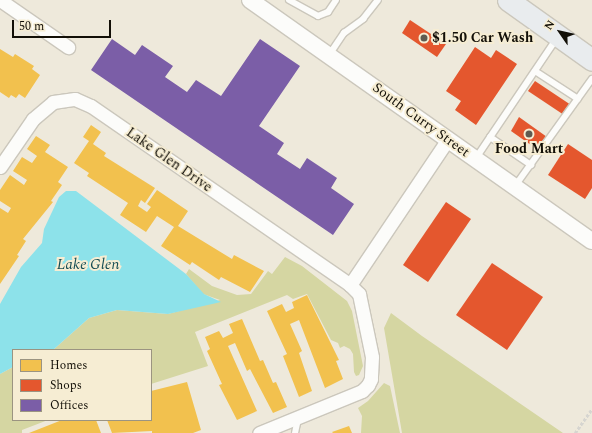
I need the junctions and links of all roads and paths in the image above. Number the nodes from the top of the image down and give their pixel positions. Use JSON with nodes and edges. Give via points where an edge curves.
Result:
{"nodes":[{"id":1,"x":0,"y":0,"type":"edge"},
{"id":2,"x":250,"y":0,"type":"edge"},
{"id":3,"x":288,"y":0,"type":"edge"},
{"id":4,"x":336,"y":0,"type":"edge"},
{"id":5,"x":378,"y":0,"type":"edge"},
{"id":6,"x":508,"y":0,"type":"edge"},
{"id":7,"x":558,"y":36,"type":"junction"},
{"id":8,"x":68,"y":47,"type":"dead end"},
{"id":9,"x":329,"y":55,"type":"junction"},
{"id":10,"x":592,"y":60,"type":"edge"},
{"id":11,"x":535,"y":71,"type":"junction"},
{"id":12,"x":592,"y":79,"type":"edge"},
{"id":13,"x":578,"y":99,"type":"junction"},
{"id":14,"x":490,"y":137,"type":"junction"},
{"id":15,"x":448,"y":139,"type":"junction"},
{"id":16,"x":475,"y":160,"type":"junction"},
{"id":17,"x":531,"y":165,"type":"junction"},
{"id":18,"x":0,"y":167,"type":"edge"},
{"id":19,"x":514,"y":187,"type":"junction"},
{"id":20,"x":592,"y":241,"type":"edge"},
{"id":21,"x":350,"y":285,"type":"junction"},
{"id":22,"x":592,"y":409,"type":"edge"},
{"id":23,"x":298,"y":419,"type":"junction"},
{"id":24,"x":259,"y":433,"type":"edge"},
{"id":25,"x":295,"y":433,"type":"edge"},
{"id":26,"x":575,"y":433,"type":"edge"}],
"edges":[{"from":1,"to":8,"type":"street"},
{"from":2,"to":9,"type":"street","name":"South Curry Street"},
{"from":3,"to":4,"type":"lane","via":[[318,16],[328,12]]},
{"from":5,"to":9,"type":"lane","via":[[362,20],[344,33]]},
{"from":6,"to":7,"type":"main road"},
{"from":7,"to":10,"type":"main road"},
{"from":7,"to":11,"type":"lane"},
{"from":9,"to":15,"type":"street","name":"South Curry Street"},
{"from":11,"to":13,"type":"lane"},
{"from":11,"to":14,"type":"lane"},
{"from":12,"to":13,"type":"lane"},
{"from":13,"to":17,"type":"lane"},
{"from":14,"to":16,"type":"lane"},
{"from":14,"to":17,"type":"lane"},
{"from":15,"to":16,"type":"street","name":"South Curry Street"},
{"from":15,"to":21,"type":"street"},
{"from":16,"to":19,"type":"street","name":"South Curry Street"},
{"from":17,"to":19,"type":"lane"},
{"from":18,"to":21,"type":"street","name":"Lake Glen Drive","via":[[33,119],[53,102],[75,99],[91,106]]},
{"from":19,"to":20,"type":"street","name":"South Curry Street"},
{"from":21,"to":23,"type":"street","name":"Lake Glen Drive","via":[[358,294],[372,357],[371,379],[362,391]]},
{"from":22,"to":26,"type":"path"},
{"from":23,"to":24,"type":"street","name":"Lake Glen Drive"},
{"from":23,"to":25,"type":"lane"}]}
